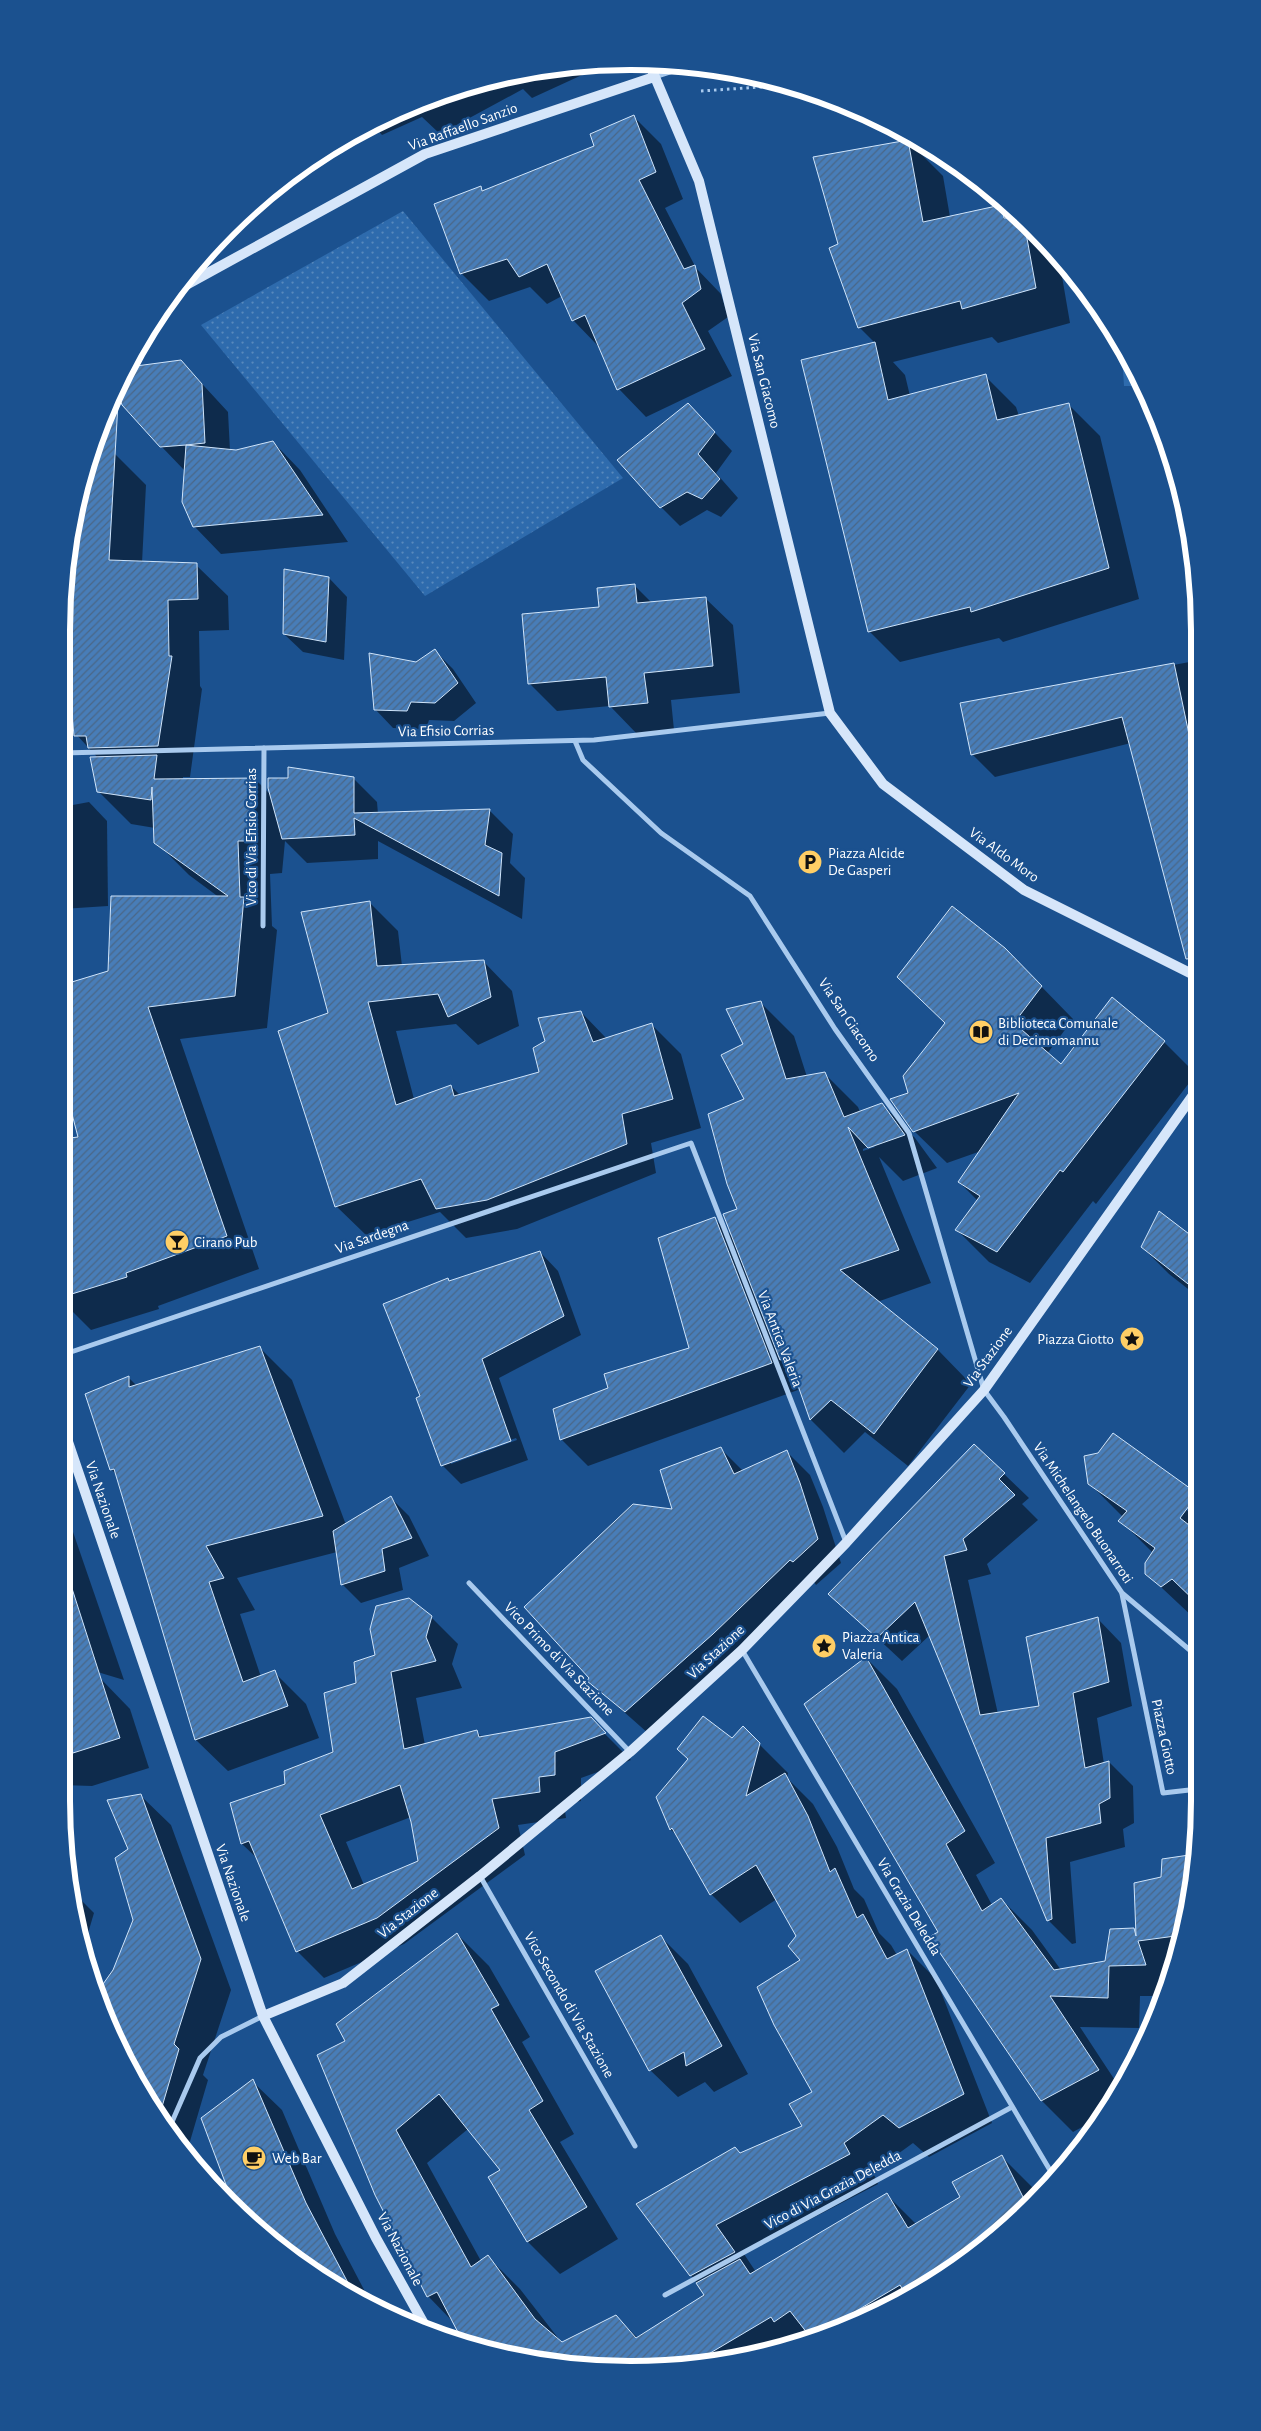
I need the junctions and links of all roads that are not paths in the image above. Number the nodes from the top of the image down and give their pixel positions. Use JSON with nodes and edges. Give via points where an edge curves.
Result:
{"nodes":[{"id":1,"x":652,"y":71,"type":"edge"},
{"id":2,"x":671,"y":71,"type":"edge"},
{"id":3,"x":654,"y":77,"type":"junction"},
{"id":4,"x":193,"y":280,"type":"edge"},
{"id":5,"x":830,"y":713,"type":"junction"},
{"id":6,"x":575,"y":741,"type":"junction"},
{"id":7,"x":264,"y":748,"type":"junction"},
{"id":8,"x":70,"y":753,"type":"edge"},
{"id":9,"x":263,"y":926,"type":"dead end"},
{"id":10,"x":1191,"y":974,"type":"edge"},
{"id":11,"x":1191,"y":1098,"type":"edge"},
{"id":12,"x":691,"y":1143,"type":"joint"},
{"id":13,"x":70,"y":1352,"type":"edge"},
{"id":14,"x":984,"y":1390,"type":"junction"},
{"id":15,"x":70,"y":1448,"type":"edge"},
{"id":16,"x":846,"y":1543,"type":"junction"},
{"id":17,"x":469,"y":1583,"type":"dead end"},
{"id":18,"x":1122,"y":1593,"type":"junction"},
{"id":19,"x":742,"y":1650,"type":"junction"},
{"id":20,"x":1191,"y":1651,"type":"edge"},
{"id":21,"x":630,"y":1752,"type":"junction"},
{"id":22,"x":1191,"y":1790,"type":"edge"},
{"id":23,"x":480,"y":1876,"type":"junction"},
{"id":24,"x":263,"y":2016,"type":"junction"},
{"id":25,"x":1012,"y":2106,"type":"junction"},
{"id":26,"x":172,"y":2123,"type":"edge"},
{"id":27,"x":635,"y":2146,"type":"dead end"},
{"id":28,"x":1051,"y":2171,"type":"edge"},
{"id":29,"x":665,"y":2295,"type":"dead end"},
{"id":30,"x":422,"y":2320,"type":"edge"}],
"edges":[{"from":1,"to":3,"type":"main road","name":"Via San Giacomo"},
{"from":2,"to":3,"type":"street","name":"Via Raffaello Sanzio"},
{"from":3,"to":4,"type":"main road","name":"Via Raffaello Sanzio","via":[[425,154]]},
{"from":3,"to":5,"type":"main road","name":"Via San Giacomo","via":[[700,181]]},
{"from":5,"to":6,"type":"street","name":"Via Efisio Corrias"},
{"from":5,"to":10,"type":"main road","name":"Via Aldo Moro","via":[[883,784],[1024,890]]},
{"from":6,"to":7,"type":"street","name":"Via Efisio Corrias"},
{"from":6,"to":14,"type":"street","name":"Via San Giacomo","via":[[583,760],[661,833],[750,896],[835,1029],[909,1133]]},
{"from":7,"to":8,"type":"street","name":"Via Efisio Corrias"},
{"from":7,"to":9,"type":"street","name":"Vico di Via Efisio Corrias"},
{"from":11,"to":14,"type":"main road","name":"Via Stazione"},
{"from":12,"to":13,"type":"street","name":"Via Sardegna"},
{"from":12,"to":16,"type":"street","name":"Via Antica Valeria"},
{"from":14,"to":16,"type":"main road","name":"Via Stazione"},
{"from":14,"to":18,"type":"street","name":"Via Michelangelo Buonarroti"},
{"from":15,"to":24,"type":"main road","name":"Via Nazionale"},
{"from":16,"to":19,"type":"main road","name":"Via Stazione"},
{"from":17,"to":21,"type":"street","name":"Vico Primo di Via Stazione"},
{"from":18,"to":20,"type":"street","name":"Via Michelangelo Buonarroti"},
{"from":18,"to":22,"type":"street","name":"Piazza Giotto","via":[[1163,1793]]},
{"from":19,"to":21,"type":"main road","name":"Via Stazione"},
{"from":19,"to":25,"type":"street","name":"Via Grazia Deledda"},
{"from":21,"to":23,"type":"main road","name":"Via Stazione"},
{"from":23,"to":24,"type":"main road","name":"Via Stazione","via":[[343,1983]]},
{"from":23,"to":27,"type":"street","name":"Vico Secondo di Via Stazione"},
{"from":24,"to":26,"type":"street","name":"Via Stazione","via":[[221,2037],[200,2058]]},
{"from":24,"to":30,"type":"main road","name":"Via Nazionale","via":[[376,2238]]},
{"from":25,"to":28,"type":"street","name":"Via Grazia Deledda"},
{"from":25,"to":29,"type":"street","name":"Vico di Via Grazia Deledda"}]}
